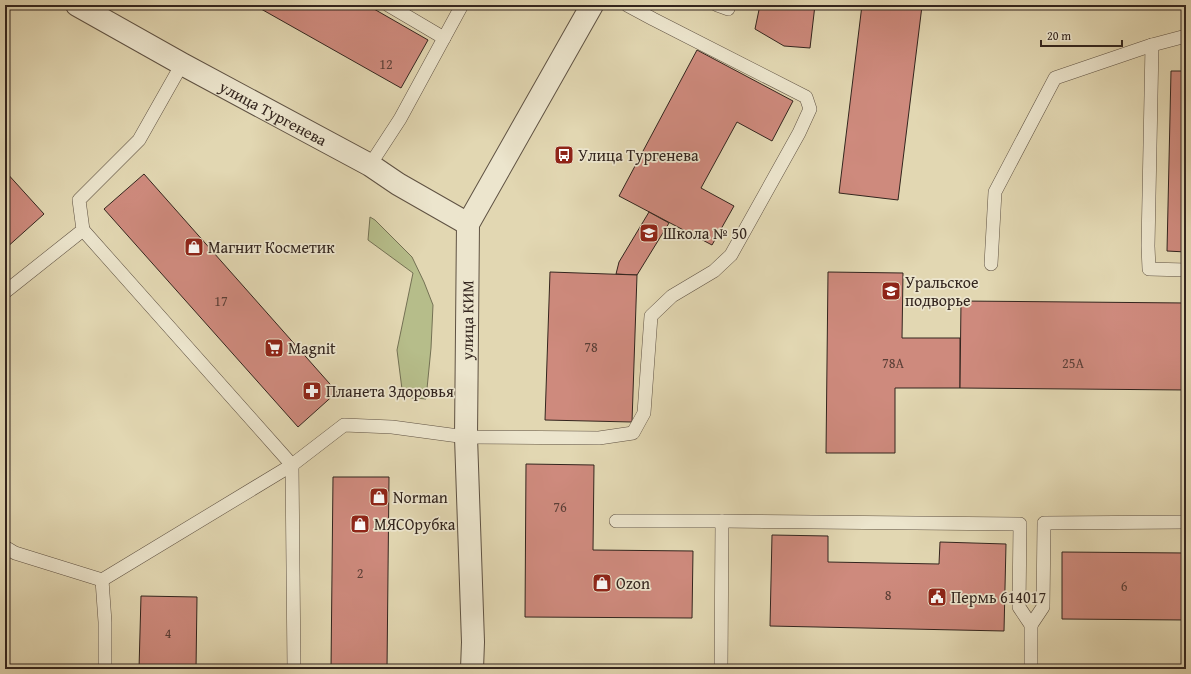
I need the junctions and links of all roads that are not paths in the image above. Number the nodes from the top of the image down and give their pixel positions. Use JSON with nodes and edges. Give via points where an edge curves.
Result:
{"nodes":[{"id":1,"x":77,"y":5,"type":"edge"},
{"id":2,"x":388,"y":5,"type":"edge"},
{"id":3,"x":462,"y":5,"type":"edge"},
{"id":4,"x":592,"y":5,"type":"edge"},
{"id":5,"x":627,"y":5,"type":"edge"},
{"id":6,"x":1186,"y":36,"type":"edge"},
{"id":7,"x":444,"y":38,"type":"junction"},
{"id":8,"x":1152,"y":45,"type":"junction"},
{"id":9,"x":182,"y":64,"type":"junction"},
{"id":10,"x":370,"y":166,"type":"junction"},
{"id":11,"x":468,"y":224,"type":"junction"},
{"id":12,"x":83,"y":230,"type":"junction"},
{"id":13,"x":991,"y":264,"type":"dead end"},
{"id":14,"x":1186,"y":270,"type":"edge"},
{"id":15,"x":5,"y":292,"type":"edge"},
{"id":16,"x":466,"y":437,"type":"junction"},
{"id":17,"x":292,"y":465,"type":"junction"},
{"id":18,"x":616,"y":521,"type":"dead end"},
{"id":19,"x":722,"y":521,"type":"junction"},
{"id":20,"x":1186,"y":522,"type":"edge"},
{"id":21,"x":5,"y":547,"type":"edge"},
{"id":22,"x":102,"y":580,"type":"junction"},
{"id":23,"x":1031,"y":626,"type":"junction"},
{"id":24,"x":105,"y":669,"type":"edge"},
{"id":25,"x":294,"y":669,"type":"edge"},
{"id":26,"x":472,"y":669,"type":"edge"},
{"id":27,"x":721,"y":669,"type":"edge"},
{"id":28,"x":1030,"y":669,"type":"edge"}],
"edges":[{"from":1,"to":9,"type":"street","name":"улица Тургенева"},
{"from":2,"to":7,"type":"lane"},
{"from":3,"to":7,"type":"lane"},
{"from":4,"to":11,"type":"street","name":"улица КИМ"},
{"from":5,"to":16,"type":"lane","via":[[806,97],[810,109],[731,255],[714,271],[672,296],[651,316],[644,412],[633,433],[599,438]]},
{"from":6,"to":8,"type":"lane"},
{"from":7,"to":10,"type":"lane","via":[[400,119]]},
{"from":8,"to":13,"type":"lane","via":[[1055,78],[995,192]]},
{"from":8,"to":14,"type":"lane","via":[[1149,269]]},
{"from":9,"to":10,"type":"street","name":"улица Тургенева"},
{"from":9,"to":12,"type":"lane","via":[[139,140],[79,200]]},
{"from":10,"to":11,"type":"street","name":"улица Тургенева"},
{"from":11,"to":16,"type":"street","name":"улица КИМ"},
{"from":12,"to":15,"type":"lane"},
{"from":12,"to":17,"type":"lane"},
{"from":16,"to":17,"type":"lane","via":[[392,427],[344,425]]},
{"from":16,"to":26,"type":"street","name":"улица КИМ"},
{"from":17,"to":22,"type":"lane"},
{"from":17,"to":25,"type":"lane"},
{"from":18,"to":19,"type":"lane"},
{"from":19,"to":23,"type":"lane","via":[[1020,524],[1019,607]]},
{"from":19,"to":27,"type":"lane"},
{"from":20,"to":23,"type":"lane","via":[[1044,523],[1043,607]]},
{"from":21,"to":22,"type":"lane","via":[[15,553]]},
{"from":22,"to":24,"type":"lane"},
{"from":23,"to":28,"type":"lane"}]}
